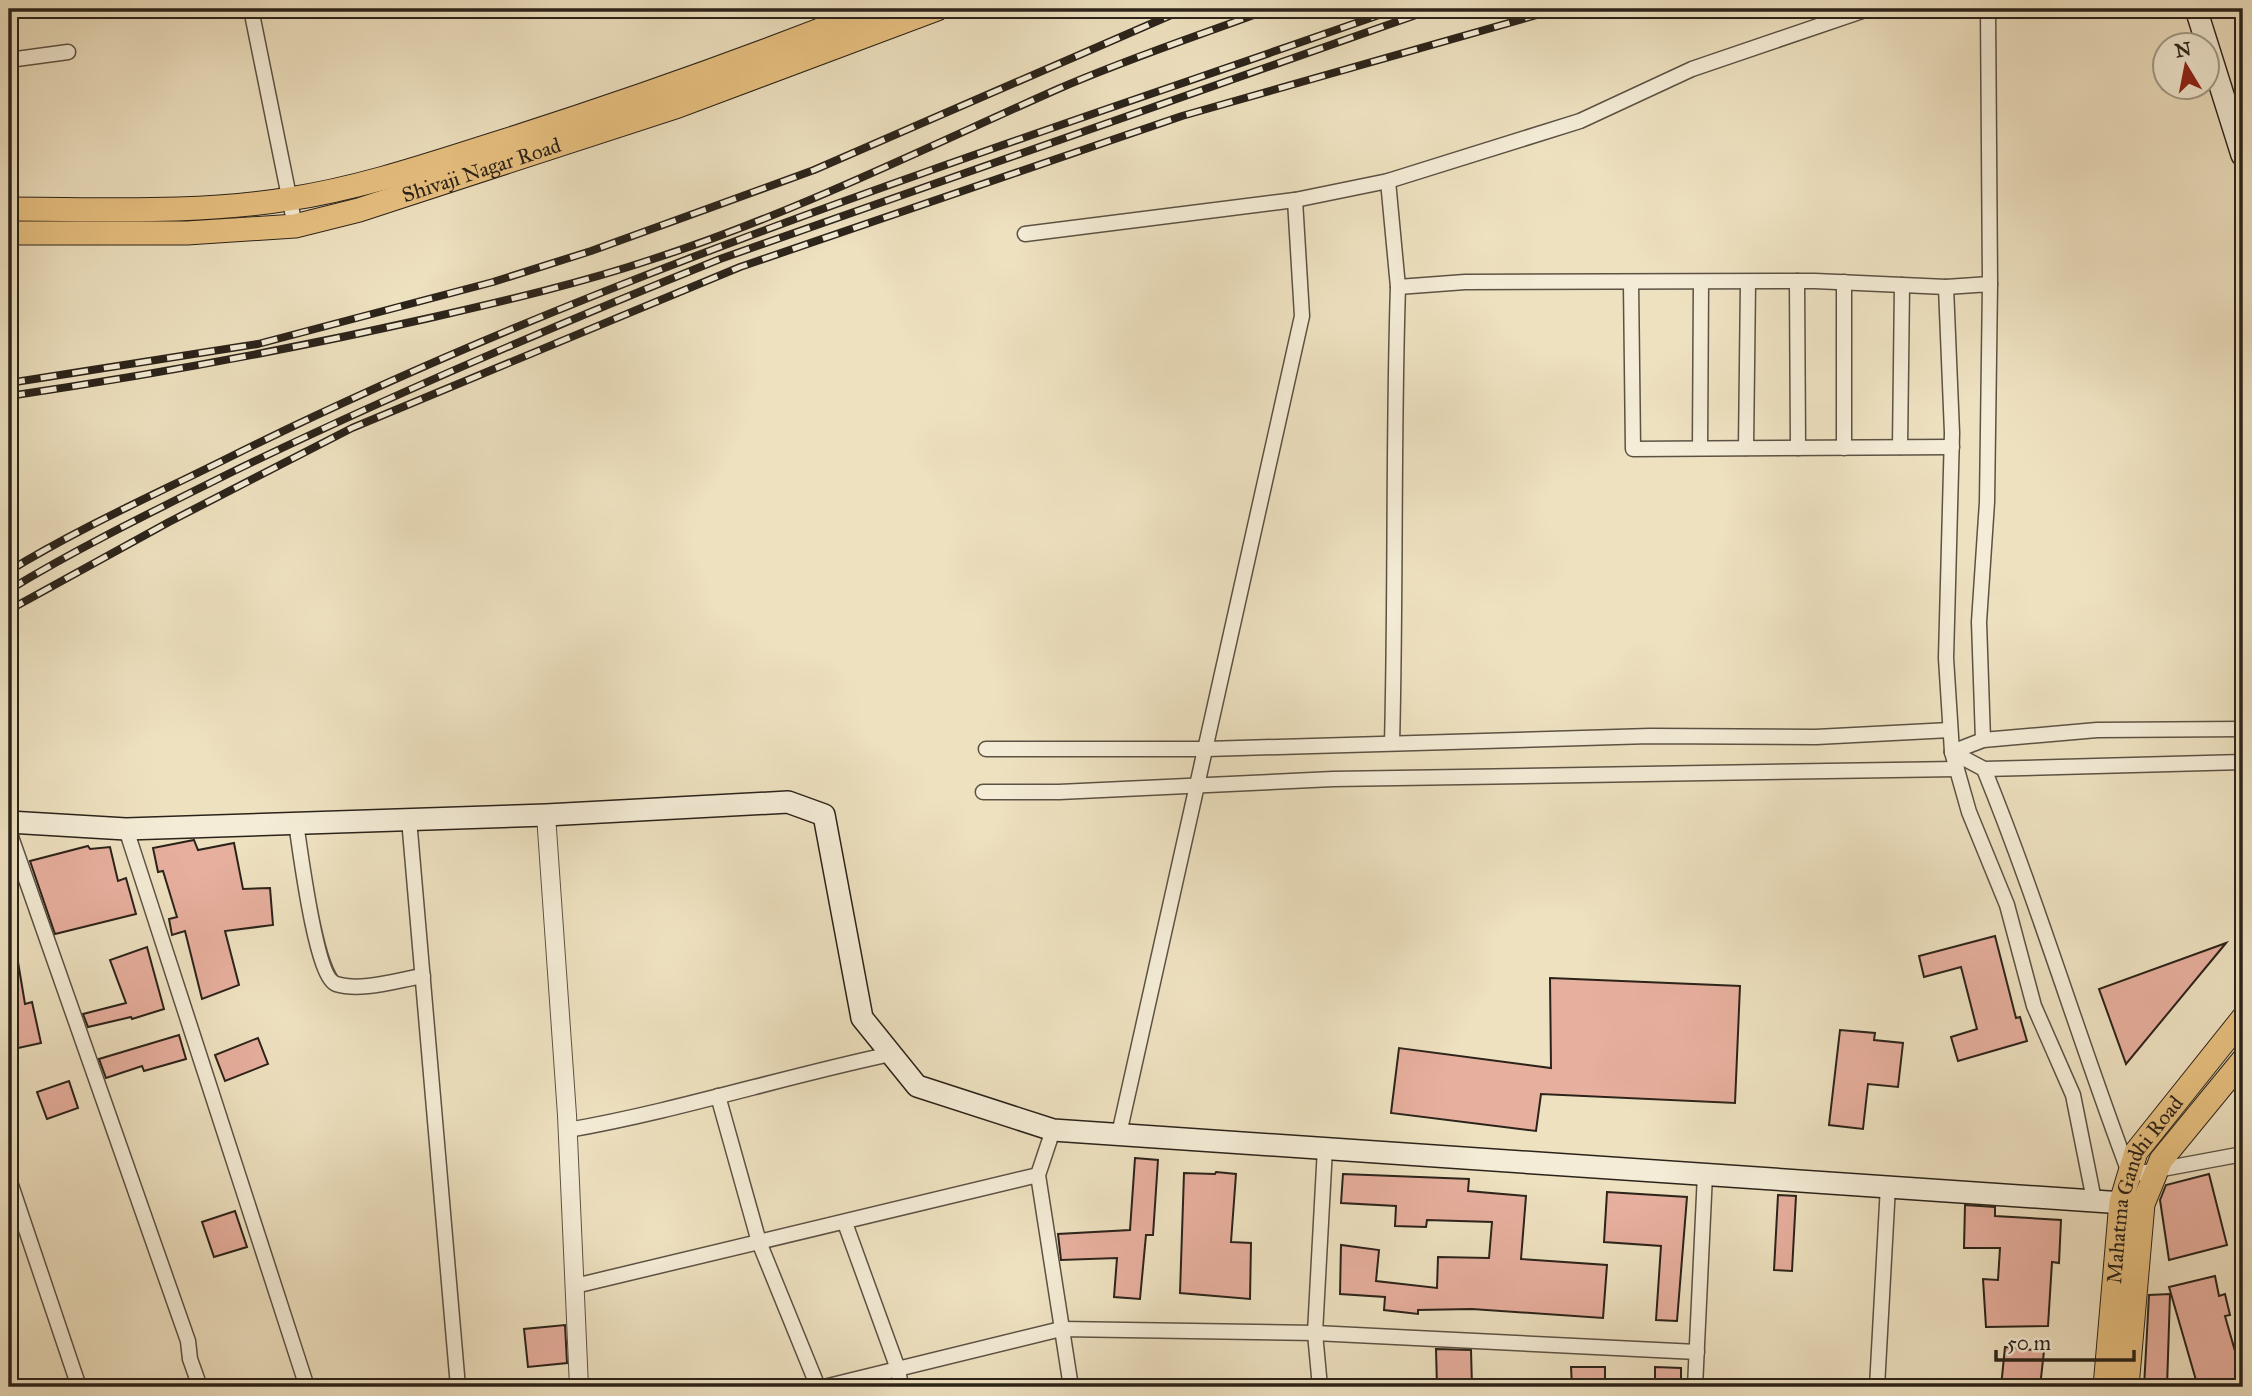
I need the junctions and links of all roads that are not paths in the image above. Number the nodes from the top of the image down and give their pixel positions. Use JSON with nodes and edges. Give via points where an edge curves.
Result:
{"nodes":[{"id":1,"x":251,"y":9,"type":"edge"},
{"id":2,"x":873,"y":9,"type":"edge"},
{"id":3,"x":936,"y":9,"type":"edge"},
{"id":4,"x":1868,"y":9,"type":"edge"},
{"id":5,"x":1988,"y":9,"type":"edge"},
{"id":6,"x":2196,"y":9,"type":"edge"},
{"id":7,"x":68,"y":52,"type":"dead end"},
{"id":8,"x":9,"y":60,"type":"edge"},
{"id":9,"x":2243,"y":157,"type":"edge"},
{"id":10,"x":1388,"y":181,"type":"junction"},
{"id":11,"x":290,"y":199,"type":"junction"},
{"id":12,"x":1295,"y":200,"type":"junction"},
{"id":13,"x":9,"y":209,"type":"edge"},
{"id":14,"x":295,"y":226,"type":"junction"},
{"id":15,"x":9,"y":233,"type":"edge"},
{"id":16,"x":1025,"y":234,"type":"dead end"},
{"id":17,"x":1797,"y":281,"type":"junction"},
{"id":18,"x":1631,"y":282,"type":"junction"},
{"id":19,"x":1701,"y":282,"type":"junction"},
{"id":20,"x":1748,"y":282,"type":"junction"},
{"id":21,"x":1844,"y":282,"type":"junction"},
{"id":22,"x":1990,"y":284,"type":"junction"},
{"id":23,"x":1902,"y":285,"type":"junction"},
{"id":24,"x":1398,"y":287,"type":"junction"},
{"id":25,"x":1946,"y":287,"type":"junction"},
{"id":26,"x":1900,"y":447,"type":"junction"},
{"id":27,"x":1952,"y":447,"type":"junction"},
{"id":28,"x":1700,"y":448,"type":"junction"},
{"id":29,"x":1746,"y":448,"type":"junction"},
{"id":30,"x":1798,"y":448,"type":"junction"},
{"id":31,"x":1844,"y":448,"type":"junction"},
{"id":32,"x":2243,"y":729,"type":"edge"},
{"id":33,"x":1950,"y":730,"type":"junction"},
{"id":34,"x":1983,"y":740,"type":"junction"},
{"id":35,"x":1392,"y":743,"type":"junction"},
{"id":36,"x":986,"y":749,"type":"dead end"},
{"id":37,"x":1207,"y":749,"type":"junction"},
{"id":38,"x":1952,"y":752,"type":"junction"},
{"id":39,"x":2243,"y":762,"type":"edge"},
{"id":40,"x":1957,"y":769,"type":"junction"},
{"id":41,"x":1984,"y":769,"type":"junction"},
{"id":42,"x":1200,"y":783,"type":"junction"},
{"id":43,"x":983,"y":792,"type":"dead end"},
{"id":44,"x":546,"y":815,"type":"junction"},
{"id":45,"x":409,"y":820,"type":"junction"},
{"id":46,"x":9,"y":822,"type":"edge"},
{"id":47,"x":296,"y":823,"type":"junction"},
{"id":48,"x":126,"y":829,"type":"junction"},
{"id":49,"x":9,"y":831,"type":"edge"},
{"id":50,"x":423,"y":976,"type":"junction"},
{"id":51,"x":2243,"y":1018,"type":"edge"},
{"id":52,"x":891,"y":1054,"type":"junction"},
{"id":53,"x":2243,"y":1060,"type":"edge"},
{"id":54,"x":718,"y":1097,"type":"junction"},
{"id":55,"x":568,"y":1130,"type":"junction"},
{"id":56,"x":1053,"y":1130,"type":"junction"},
{"id":57,"x":1119,"y":1134,"type":"junction"},
{"id":58,"x":1325,"y":1148,"type":"junction"},
{"id":59,"x":2243,"y":1154,"type":"edge"},
{"id":60,"x":2157,"y":1171,"type":"junction"},
{"id":61,"x":1705,"y":1174,"type":"junction"},
{"id":62,"x":1038,"y":1175,"type":"junction"},
{"id":63,"x":2130,"y":1175,"type":"junction"},
{"id":64,"x":9,"y":1179,"type":"edge"},
{"id":65,"x":1888,"y":1186,"type":"junction"},
{"id":66,"x":2094,"y":1200,"type":"junction"},
{"id":67,"x":2132,"y":1203,"type":"junction"},
{"id":68,"x":845,"y":1223,"type":"junction"},
{"id":69,"x":759,"y":1242,"type":"junction"},
{"id":70,"x":575,"y":1286,"type":"junction"},
{"id":71,"x":1061,"y":1329,"type":"junction"},
{"id":72,"x":1315,"y":1333,"type":"junction"},
{"id":73,"x":1697,"y":1352,"type":"junction"},
{"id":74,"x":898,"y":1369,"type":"junction"},
{"id":75,"x":79,"y":1387,"type":"edge"},
{"id":76,"x":200,"y":1387,"type":"edge"},
{"id":77,"x":307,"y":1387,"type":"edge"},
{"id":78,"x":458,"y":1387,"type":"edge"},
{"id":79,"x":579,"y":1387,"type":"edge"},
{"id":80,"x":818,"y":1387,"type":"edge"},
{"id":81,"x":824,"y":1387,"type":"edge"},
{"id":82,"x":901,"y":1387,"type":"edge"},
{"id":83,"x":1071,"y":1387,"type":"edge"},
{"id":84,"x":1320,"y":1387,"type":"edge"},
{"id":85,"x":1695,"y":1387,"type":"edge"},
{"id":86,"x":1877,"y":1387,"type":"edge"},
{"id":87,"x":2105,"y":1387,"type":"edge"},
{"id":88,"x":2127,"y":1387,"type":"edge"}],
"edges":[{"from":1,"to":11,"type":"street"},
{"from":2,"to":11,"type":"main road","name":"Shivaji Nagar Road","via":[[757,56],[598,111],[381,178]]},
{"from":3,"to":14,"type":"main road","name":"Shivaji Nagar Road","via":[[678,106],[359,210]]},
{"from":4,"to":10,"type":"street","via":[[1692,69],[1580,121]]},
{"from":5,"to":22,"type":"street"},
{"from":6,"to":9,"type":"main road"},
{"from":7,"to":8,"type":"street"},
{"from":10,"to":12,"type":"street"},
{"from":10,"to":24,"type":"street"},
{"from":11,"to":13,"type":"main road","name":"Shivaji Nagar Road","via":[[204,208]]},
{"from":11,"to":14,"type":"street"},
{"from":12,"to":16,"type":"street"},
{"from":12,"to":37,"type":"street","via":[[1302,316]]},
{"from":14,"to":15,"type":"main road","name":"Shivaji Nagar Road","via":[[108,235]]},
{"from":17,"to":20,"type":"street"},
{"from":17,"to":21,"type":"street"},
{"from":17,"to":30,"type":"street"},
{"from":18,"to":19,"type":"street"},
{"from":18,"to":24,"type":"street","via":[[1465,282]]},
{"from":18,"to":28,"type":"street","via":[[1633,449]]},
{"from":19,"to":20,"type":"street"},
{"from":19,"to":28,"type":"street"},
{"from":20,"to":29,"type":"street"},
{"from":21,"to":23,"type":"street"},
{"from":21,"to":31,"type":"street"},
{"from":22,"to":25,"type":"street"},
{"from":22,"to":34,"type":"street","via":[[1987,502],[1979,622]]},
{"from":23,"to":25,"type":"street"},
{"from":23,"to":26,"type":"street"},
{"from":24,"to":35,"type":"street"},
{"from":25,"to":27,"type":"street"},
{"from":26,"to":27,"type":"street"},
{"from":26,"to":31,"type":"street"},
{"from":27,"to":33,"type":"street","via":[[1946,658]]},
{"from":28,"to":29,"type":"street"},
{"from":29,"to":30,"type":"street"},
{"from":30,"to":31,"type":"street"},
{"from":32,"to":34,"type":"street","via":[[2098,730]]},
{"from":33,"to":35,"type":"street","via":[[1816,737]]},
{"from":33,"to":38,"type":"street"},
{"from":34,"to":38,"type":"street"},
{"from":35,"to":37,"type":"street"},
{"from":36,"to":37,"type":"street"},
{"from":37,"to":42,"type":"street"},
{"from":38,"to":40,"type":"street"},
{"from":38,"to":41,"type":"street"},
{"from":39,"to":41,"type":"street"},
{"from":40,"to":42,"type":"street"},
{"from":40,"to":66,"type":"street","via":[[1969,812],[2007,905],[2034,1006],[2073,1095]]},
{"from":41,"to":63,"type":"street","via":[[2018,852]]},
{"from":42,"to":43,"type":"street"},
{"from":42,"to":57,"type":"street"},
{"from":44,"to":45,"type":"main road"},
{"from":44,"to":52,"type":"main road","via":[[788,802],[824,815],[862,1018]]},
{"from":44,"to":55,"type":"street"},
{"from":45,"to":47,"type":"main road"},
{"from":45,"to":50,"type":"street"},
{"from":46,"to":48,"type":"main road"},
{"from":47,"to":48,"type":"main road"},
{"from":47,"to":50,"type":"street","via":[[318,951],[328,979],[354,987]]},
{"from":48,"to":77,"type":"street"},
{"from":49,"to":76,"type":"street","via":[[188,1341]]},
{"from":50,"to":78,"type":"street"},
{"from":51,"to":63,"type":"main road","name":"Mahatma Gandhi Road","via":[[2136,1152]]},
{"from":52,"to":54,"type":"street"},
{"from":52,"to":56,"type":"main road","via":[[917,1086]]},
{"from":53,"to":60,"type":"main road","via":[[2161,1160]]},
{"from":54,"to":55,"type":"street"},
{"from":54,"to":69,"type":"street"},
{"from":55,"to":70,"type":"street"},
{"from":56,"to":57,"type":"main road"},
{"from":56,"to":62,"type":"street"},
{"from":57,"to":58,"type":"main road"},
{"from":58,"to":61,"type":"main road"},
{"from":58,"to":72,"type":"street"},
{"from":59,"to":60,"type":"street"},
{"from":60,"to":63,"type":"street"},
{"from":60,"to":67,"type":"main road"},
{"from":61,"to":65,"type":"main road"},
{"from":61,"to":73,"type":"street"},
{"from":62,"to":68,"type":"street"},
{"from":62,"to":71,"type":"street"},
{"from":63,"to":67,"type":"main road","name":"Mahatma Gandhi Road"},
{"from":64,"to":75,"type":"street"},
{"from":65,"to":66,"type":"main road"},
{"from":65,"to":86,"type":"street"},
{"from":66,"to":67,"type":"main road"},
{"from":67,"to":87,"type":"main road","name":"Mahatma Gandhi Road"},
{"from":67,"to":88,"type":"main road"},
{"from":68,"to":69,"type":"street"},
{"from":68,"to":74,"type":"street"},
{"from":69,"to":70,"type":"street"},
{"from":69,"to":80,"type":"street"},
{"from":70,"to":79,"type":"street"},
{"from":71,"to":72,"type":"street"},
{"from":71,"to":74,"type":"street"},
{"from":71,"to":83,"type":"street"},
{"from":72,"to":73,"type":"street"},
{"from":72,"to":84,"type":"street"},
{"from":73,"to":85,"type":"street"},
{"from":74,"to":81,"type":"street"},
{"from":74,"to":82,"type":"street"}]}
